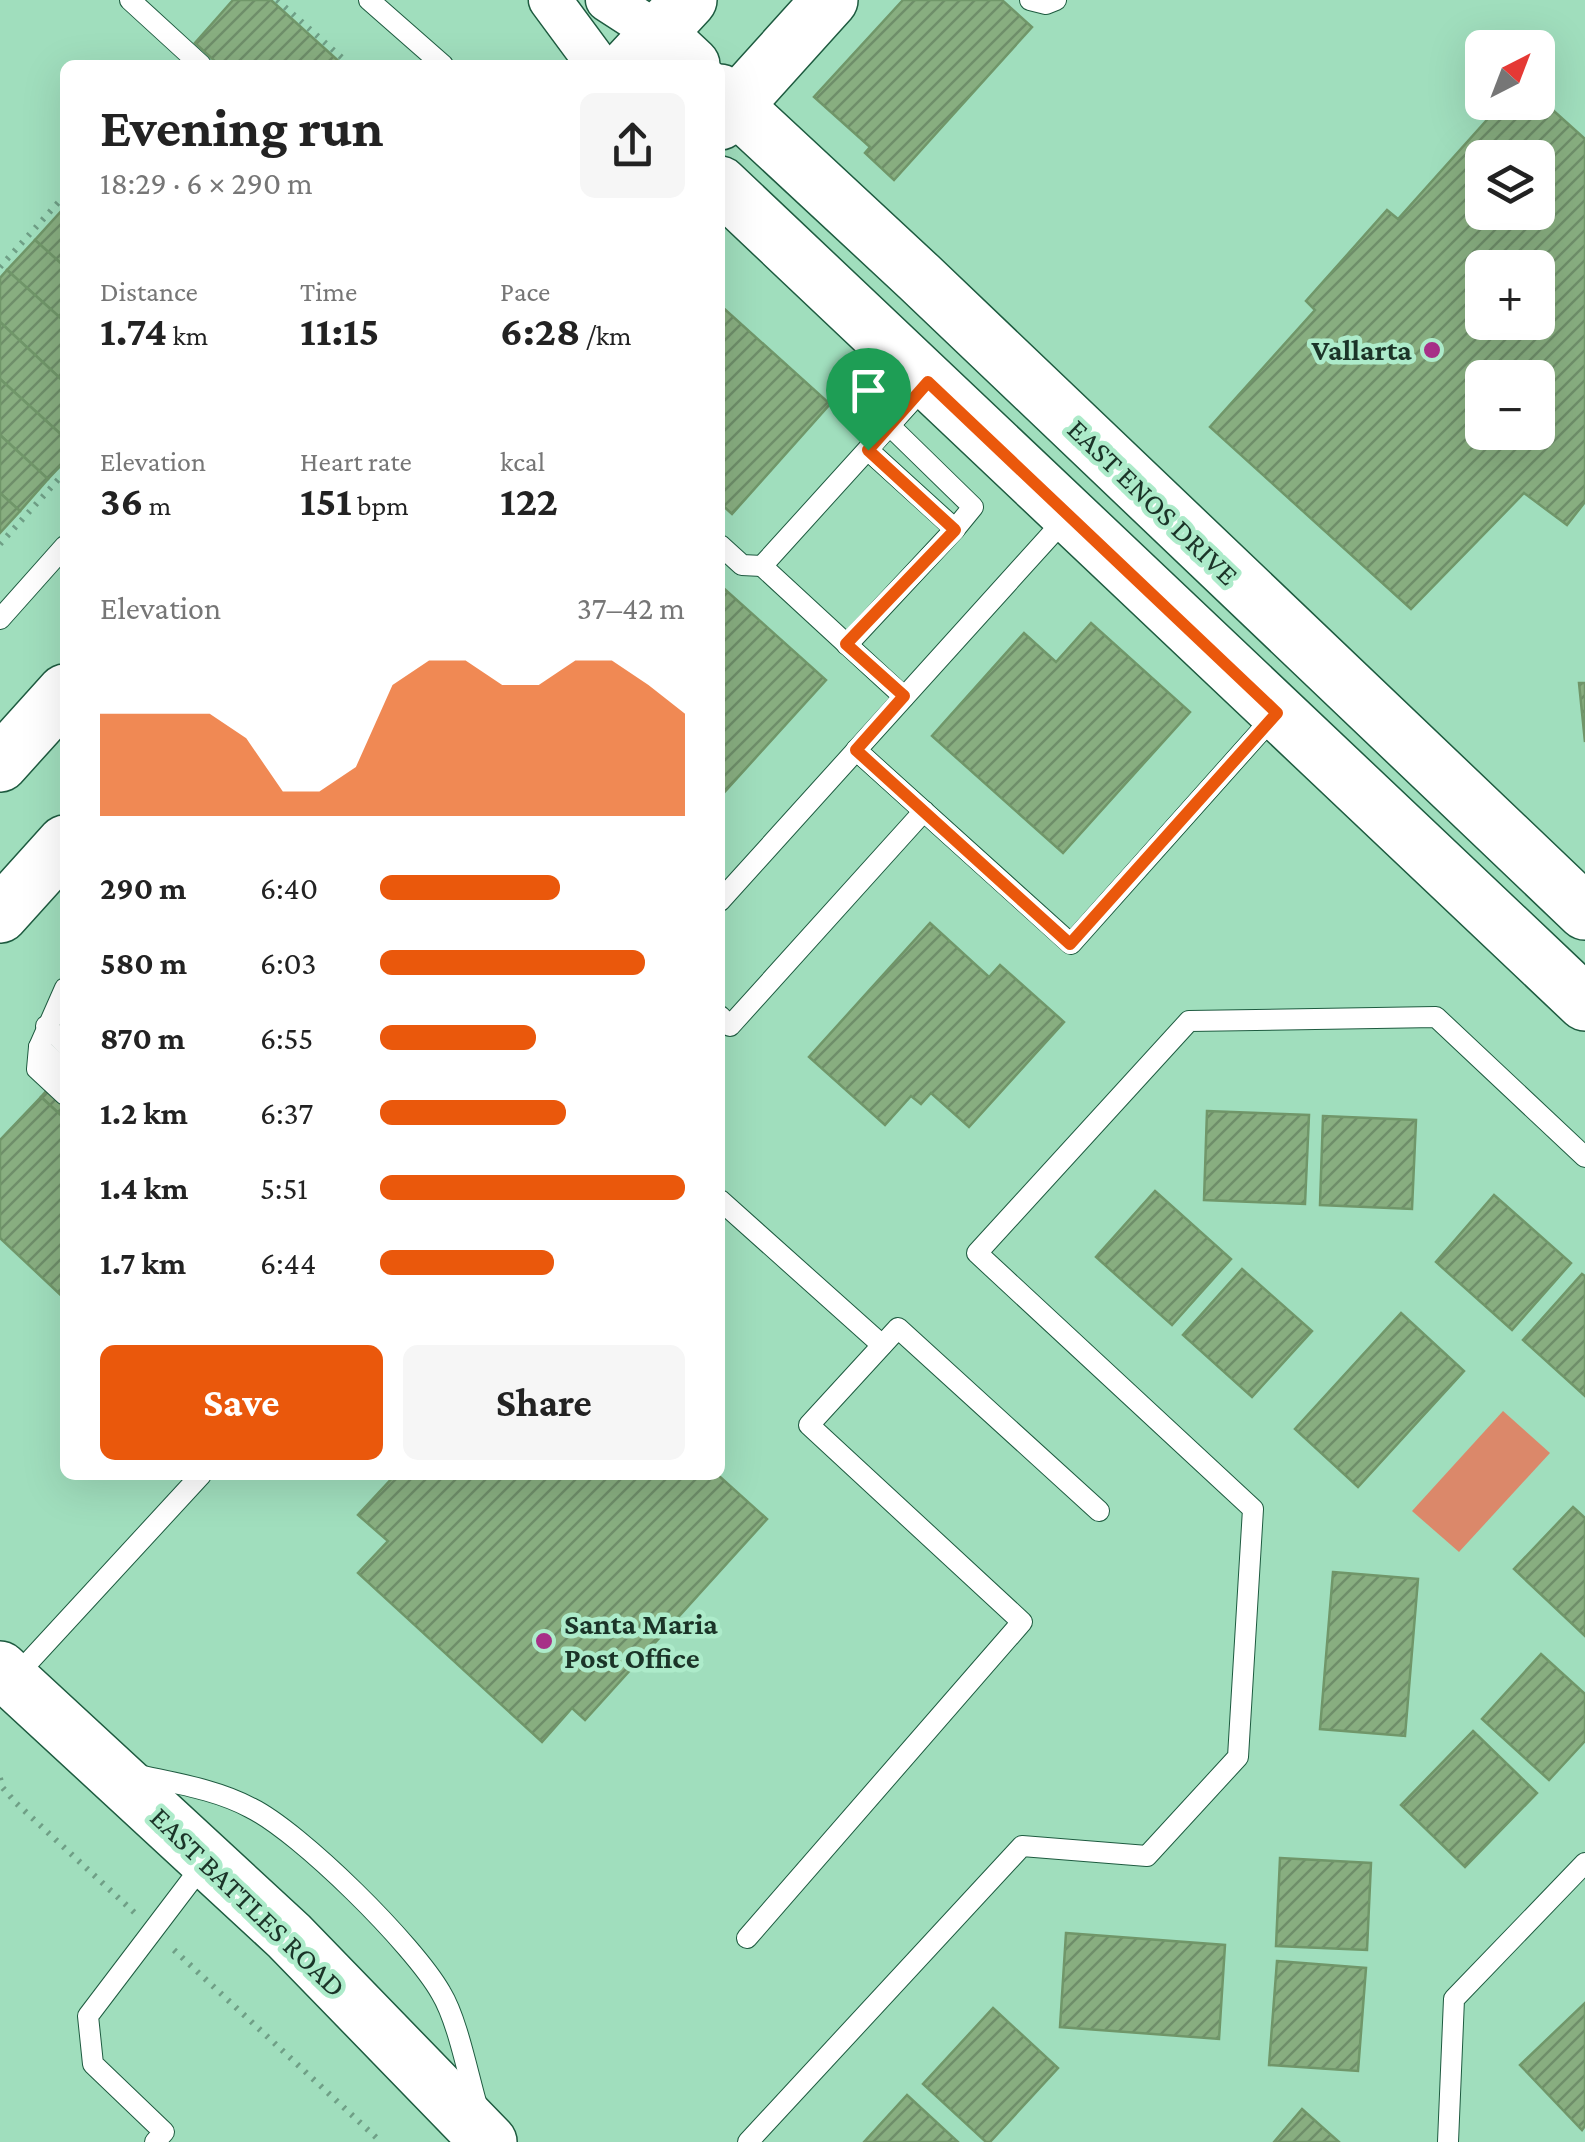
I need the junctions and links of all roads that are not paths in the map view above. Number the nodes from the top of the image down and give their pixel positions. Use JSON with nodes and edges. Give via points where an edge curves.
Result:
{"nodes":[{"id":1,"x":130,"y":0,"type":"edge"},
{"id":2,"x":369,"y":0,"type":"edge"},
{"id":3,"x":550,"y":0,"type":"edge"},
{"id":4,"x":607,"y":0,"type":"edge"},
{"id":5,"x":830,"y":0,"type":"edge"},
{"id":6,"x":1030,"y":0,"type":"edge"},
{"id":7,"x":1056,"y":0,"type":"edge"},
{"id":8,"x":667,"y":41,"type":"edge"},
{"id":9,"x":196,"y":60,"type":"edge"},
{"id":10,"x":437,"y":60,"type":"edge"},
{"id":11,"x":594,"y":60,"type":"edge"},
{"id":12,"x":725,"y":107,"type":"edge"},
{"id":13,"x":725,"y":189,"type":"edge"},
{"id":14,"x":928,"y":382,"type":"junction"},
{"id":15,"x":889,"y":426,"type":"junction"},
{"id":16,"x":868,"y":450,"type":"junction"},
{"id":17,"x":1069,"y":516,"type":"junction"},
{"id":18,"x":955,"y":530,"type":"junction"},
{"id":19,"x":725,"y":550,"type":"edge"},
{"id":20,"x":60,"y":552,"type":"edge"},
{"id":21,"x":762,"y":566,"type":"junction"},
{"id":22,"x":0,"y":618,"type":"edge"},
{"id":23,"x":846,"y":644,"type":"junction"},
{"id":24,"x":904,"y":696,"type":"junction"},
{"id":25,"x":60,"y":698,"type":"edge"},
{"id":26,"x":1277,"y":713,"type":"junction"},
{"id":27,"x":856,"y":750,"type":"junction"},
{"id":28,"x":0,"y":764,"type":"edge"},
{"id":29,"x":924,"y":812,"type":"junction"},
{"id":30,"x":60,"y":849,"type":"edge"},
{"id":31,"x":725,"y":895,"type":"edge"},
{"id":32,"x":1585,"y":912,"type":"edge"},
{"id":33,"x":0,"y":915,"type":"edge"},
{"id":34,"x":1585,"y":1003,"type":"edge"},
{"id":35,"x":57,"y":1009,"type":"edge"},
{"id":36,"x":725,"y":1021,"type":"edge"},
{"id":37,"x":60,"y":1090,"type":"edge"},
{"id":38,"x":1585,"y":1157,"type":"edge"},
{"id":39,"x":725,"y":1204,"type":"edge"},
{"id":40,"x":882,"y":1345,"type":"junction"},
{"id":41,"x":196,"y":1480,"type":"edge"},
{"id":42,"x":1099,"y":1511,"type":"dead end"},
{"id":43,"x":4,"y":1680,"type":"edge"},
{"id":44,"x":103,"y":1766,"type":"junction"},
{"id":45,"x":207,"y":1860,"type":"junction"},
{"id":46,"x":1585,"y":1864,"type":"edge"},
{"id":47,"x":747,"y":1938,"type":"dead end"},
{"id":48,"x":488,"y":2141,"type":"edge"},
{"id":49,"x":155,"y":2142,"type":"edge"},
{"id":50,"x":748,"y":2142,"type":"edge"},
{"id":51,"x":1448,"y":2142,"type":"edge"}],
"edges":[{"from":1,"to":9,"type":"lane"},
{"from":2,"to":10,"type":"lane"},
{"from":3,"to":11,"type":"street"},
{"from":4,"to":8,"type":"street"},
{"from":5,"to":12,"type":"street"},
{"from":6,"to":7,"type":"lane"},
{"from":12,"to":32,"type":"street","name":"EAST ENOS DRIVE","via":[[919,277]]},
{"from":13,"to":14,"type":"street"},
{"from":14,"to":15,"type":"lane"},
{"from":14,"to":17,"type":"street"},
{"from":15,"to":16,"type":"lane"},
{"from":15,"to":18,"type":"lane","via":[[973,507]]},
{"from":16,"to":18,"type":"lane"},
{"from":16,"to":21,"type":"lane"},
{"from":17,"to":24,"type":"lane"},
{"from":17,"to":26,"type":"street"},
{"from":18,"to":23,"type":"lane"},
{"from":19,"to":21,"type":"lane","via":[[742,565]]},
{"from":20,"to":22,"type":"lane"},
{"from":21,"to":23,"type":"lane"},
{"from":23,"to":24,"type":"lane"},
{"from":24,"to":27,"type":"lane"},
{"from":25,"to":28,"type":"street"},
{"from":26,"to":29,"type":"lane","via":[[1070,944]]},
{"from":26,"to":34,"type":"street"},
{"from":27,"to":29,"type":"lane"},
{"from":27,"to":31,"type":"lane"},
{"from":29,"to":36,"type":"lane","via":[[730,1026]]},
{"from":30,"to":33,"type":"street"},
{"from":35,"to":37,"type":"lane","via":[[37,1069]]},
{"from":38,"to":50,"type":"lane","via":[[1436,1016],[1189,1021],[977,1253],[1254,1508],[1238,1757],[1147,1856],[1022,1846]]},
{"from":39,"to":40,"type":"lane"},
{"from":40,"to":42,"type":"lane","via":[[898,1328]]},
{"from":40,"to":47,"type":"lane","via":[[809,1425],[1022,1622]]},
{"from":41,"to":43,"type":"lane"},
{"from":43,"to":44,"type":"street","name":"EAST BATTLES ROAD"},
{"from":44,"to":45,"type":"street","name":"EAST BATTLES ROAD"},
{"from":44,"to":48,"type":"lane","via":[[252,1808],[347,1886],[423,1964],[444,1996]]},
{"from":45,"to":48,"type":"street","name":"EAST BATTLES ROAD"},
{"from":45,"to":49,"type":"lane","via":[[88,2016],[93,2064],[164,2132]]},
{"from":46,"to":51,"type":"lane","via":[[1454,1999]]}]}
